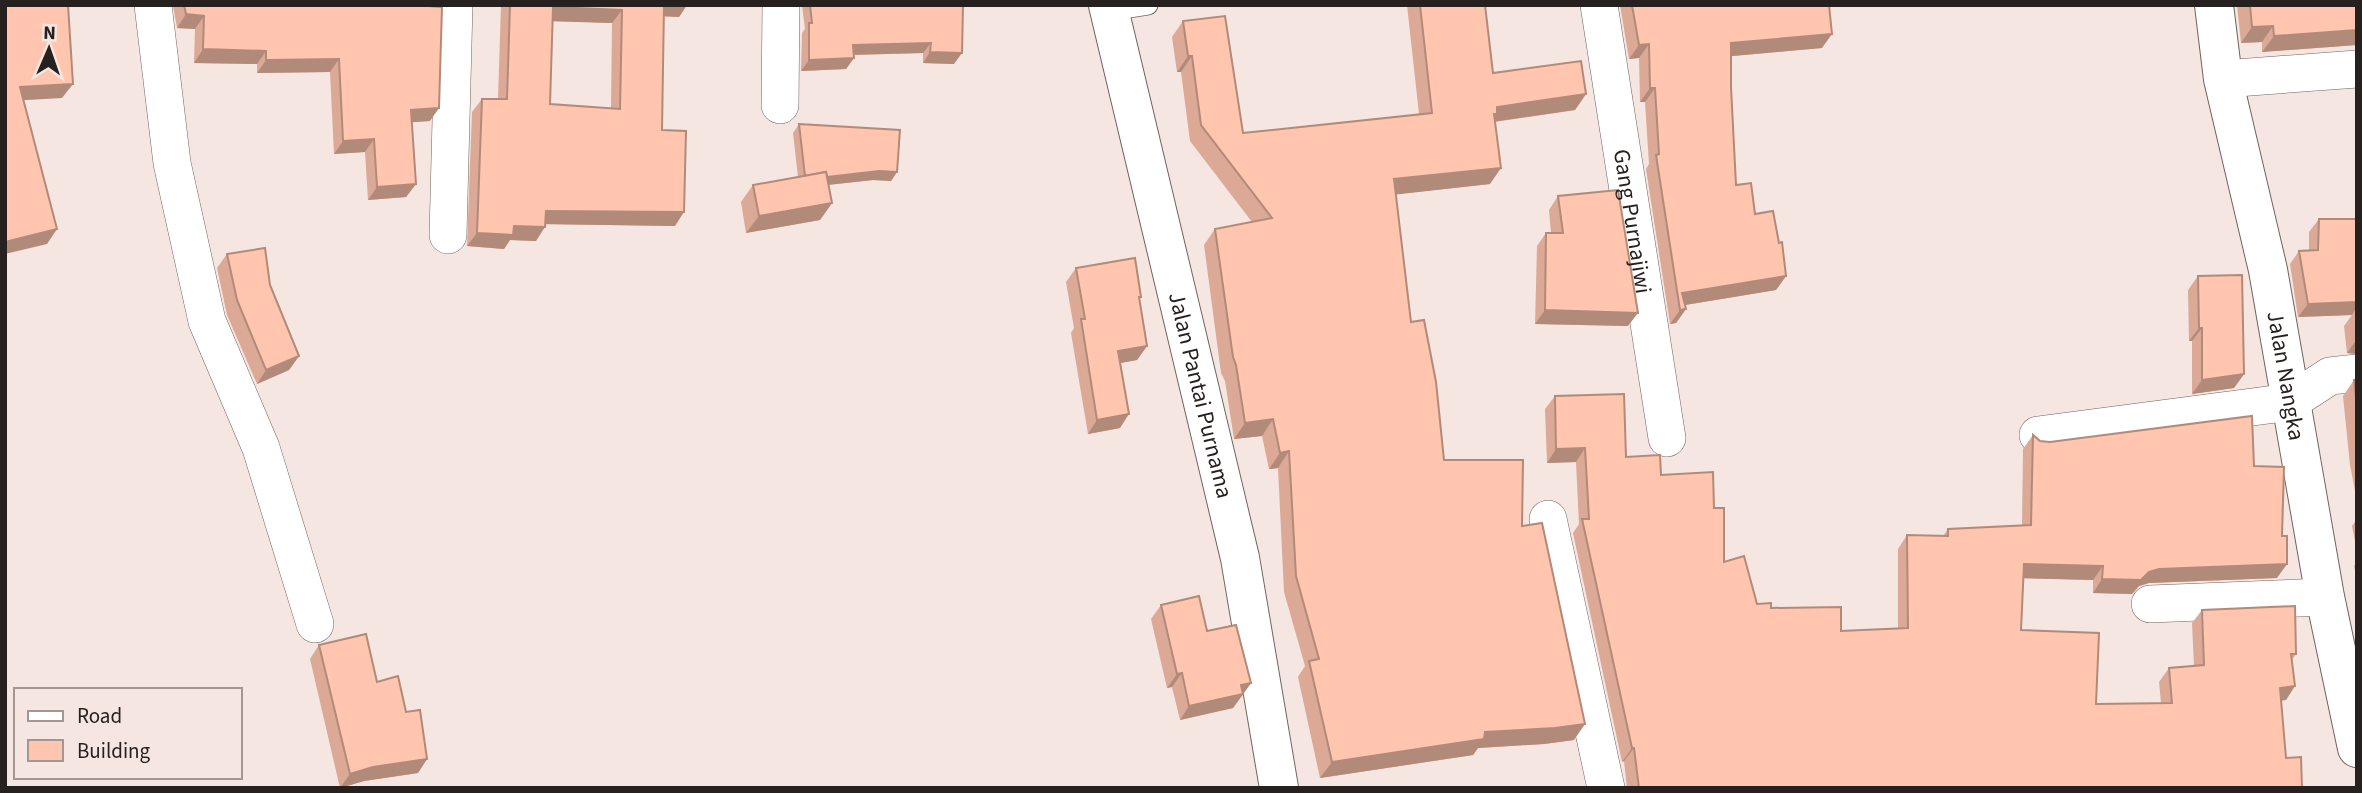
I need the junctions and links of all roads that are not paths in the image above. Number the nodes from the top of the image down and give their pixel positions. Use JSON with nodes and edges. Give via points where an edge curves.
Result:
{"nodes":[{"id":1,"x":153,"y":5,"type":"edge"},
{"id":2,"x":454,"y":5,"type":"edge"},
{"id":3,"x":781,"y":5,"type":"edge"},
{"id":4,"x":1148,"y":5,"type":"edge"},
{"id":5,"x":1599,"y":5,"type":"edge"},
{"id":6,"x":2214,"y":5,"type":"edge"},
{"id":7,"x":1109,"y":8,"type":"edge"},
{"id":8,"x":2357,"y":69,"type":"edge"},
{"id":9,"x":2223,"y":79,"type":"junction"},
{"id":10,"x":780,"y":105,"type":"dead end"},
{"id":11,"x":448,"y":235,"type":"dead end"},
{"id":12,"x":2357,"y":373,"type":"edge"},
{"id":13,"x":2290,"y":402,"type":"junction"},
{"id":14,"x":2038,"y":435,"type":"edge"},
{"id":15,"x":1667,"y":438,"type":"dead end"},
{"id":16,"x":1548,"y":519,"type":"dead end"},
{"id":17,"x":2325,"y":597,"type":"junction"},
{"id":18,"x":2150,"y":604,"type":"dead end"},
{"id":19,"x":316,"y":624,"type":"dead end"},
{"id":20,"x":2357,"y":748,"type":"edge"},
{"id":21,"x":1279,"y":788,"type":"edge"},
{"id":22,"x":1606,"y":788,"type":"edge"}],
"edges":[{"from":1,"to":19,"type":"street","via":[[172,163],[207,321],[261,448]]},
{"from":2,"to":11,"type":"street"},
{"from":3,"to":10,"type":"street"},
{"from":4,"to":7,"type":"lane"},
{"from":5,"to":15,"type":"street","name":"Gang Purnajiwi"},
{"from":6,"to":9,"type":"street","name":"Jalan Nangka"},
{"from":7,"to":21,"type":"street","name":"Jalan Pantai Purnama","via":[[1240,558]]},
{"from":8,"to":9,"type":"street"},
{"from":9,"to":13,"type":"street","name":"Jalan Nangka","via":[[2268,270]]},
{"from":12,"to":13,"type":"street","via":[[2330,376]]},
{"from":13,"to":14,"type":"street"},
{"from":13,"to":17,"type":"street","name":"Jalan Nangka"},
{"from":16,"to":22,"type":"street"},
{"from":17,"to":18,"type":"street"},
{"from":17,"to":20,"type":"street","name":"Jalan Nangka"}]}
